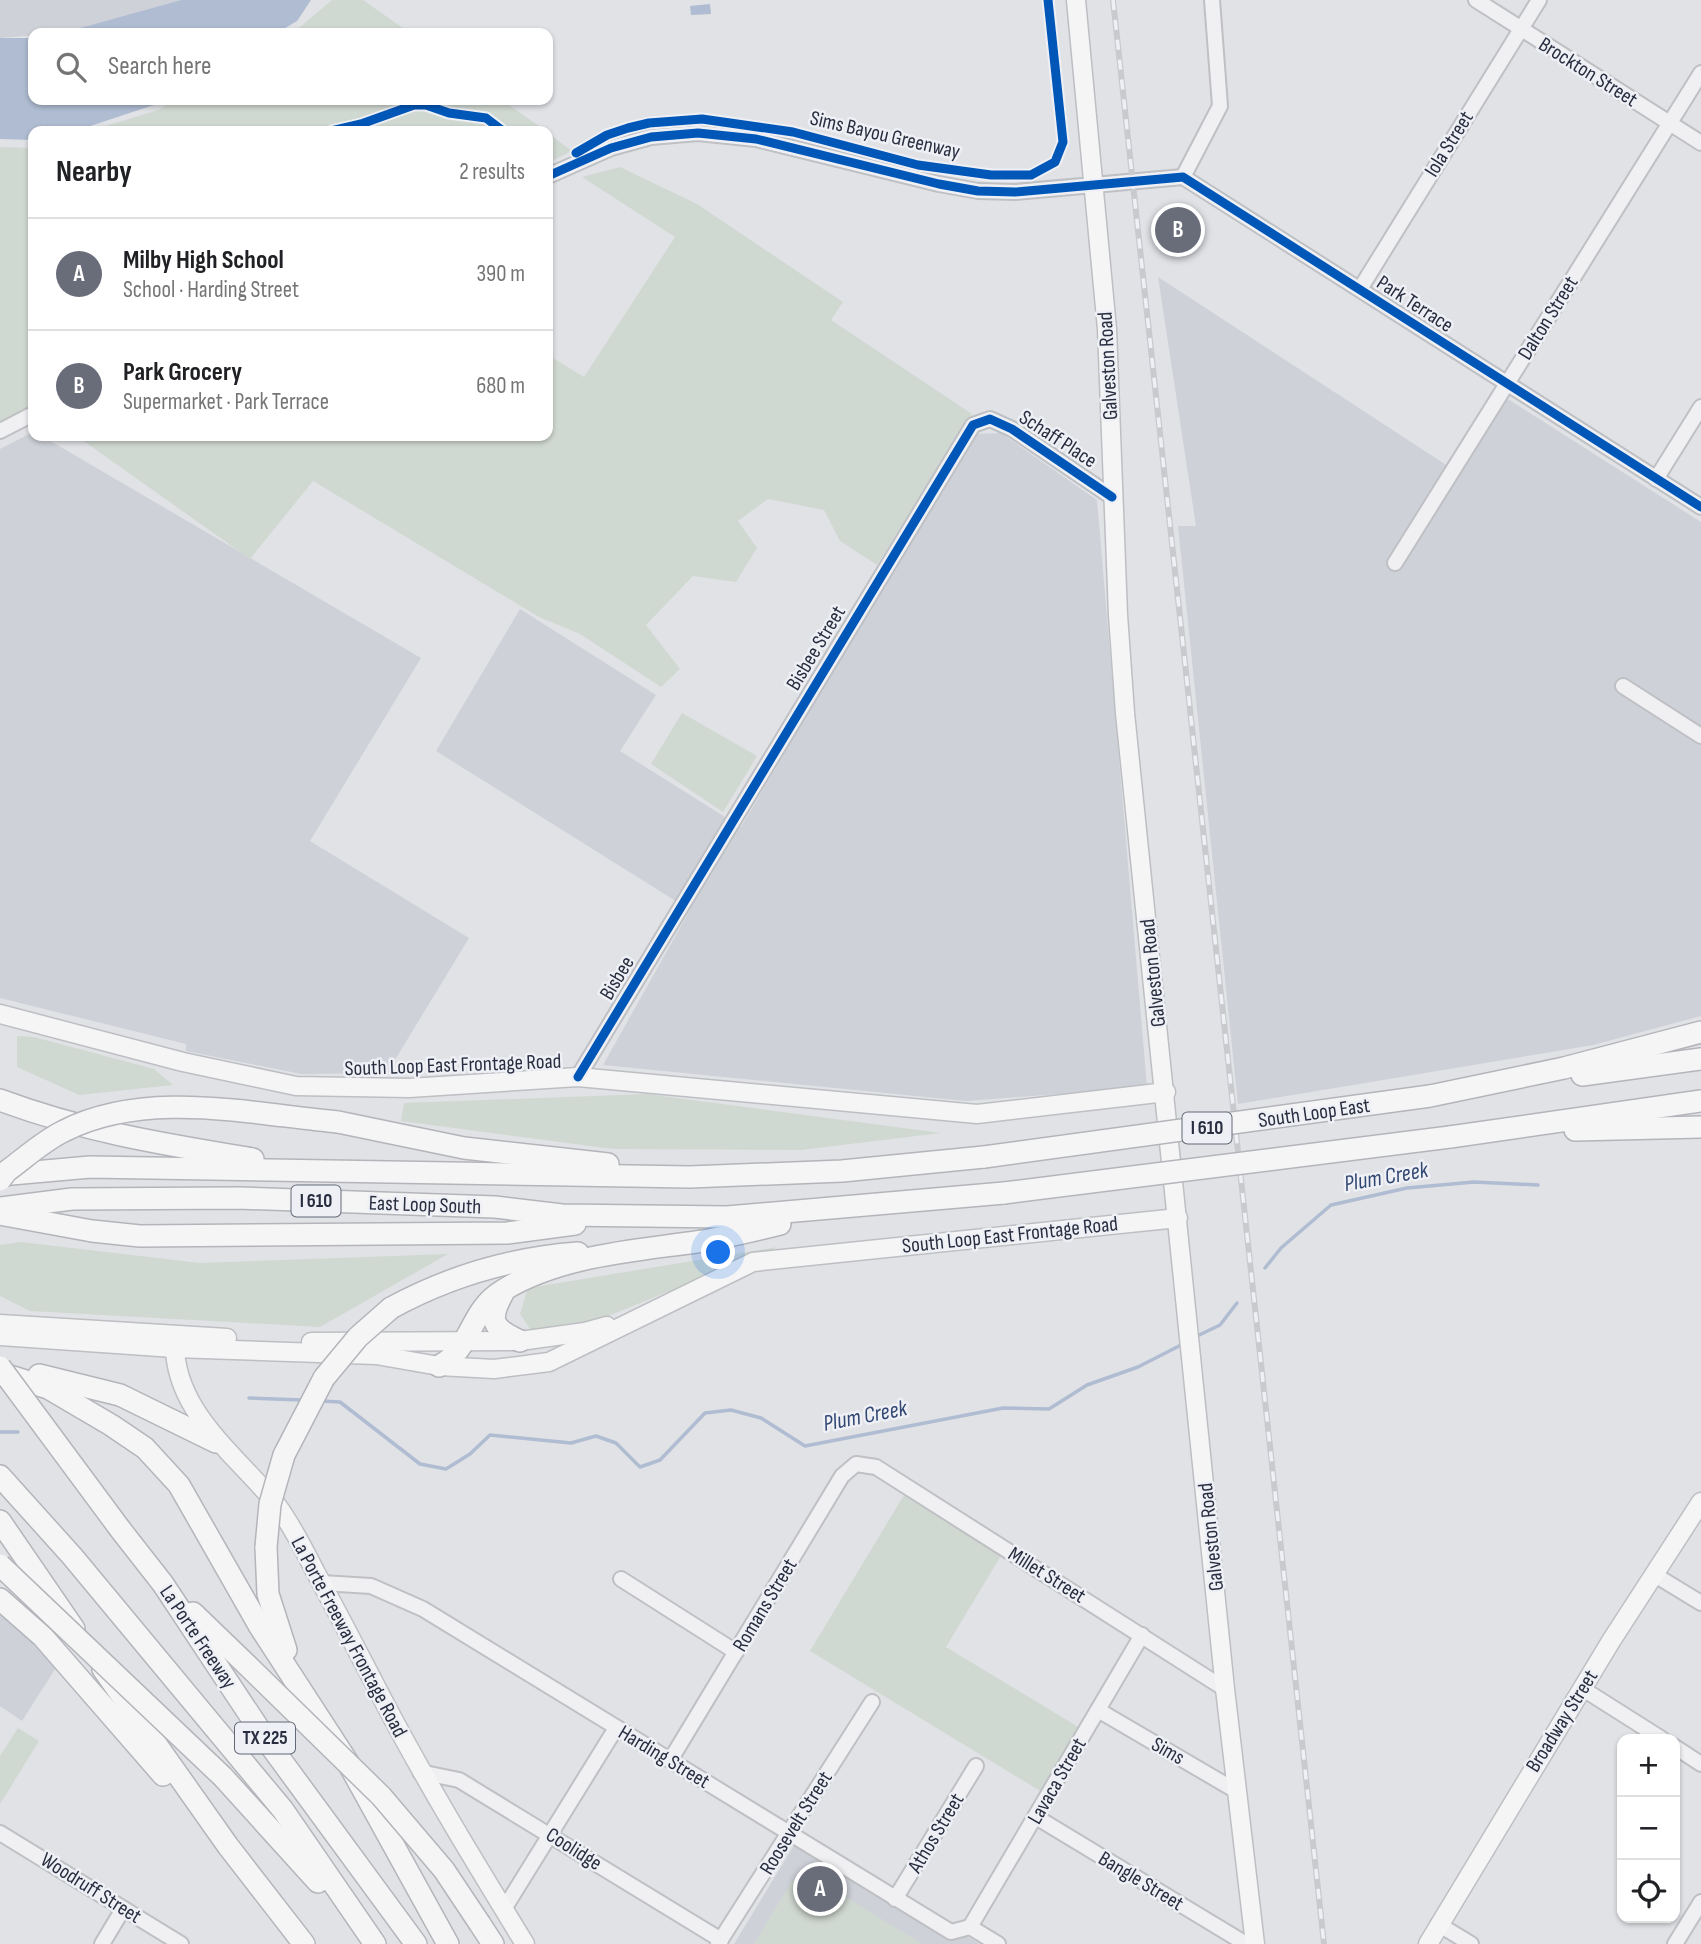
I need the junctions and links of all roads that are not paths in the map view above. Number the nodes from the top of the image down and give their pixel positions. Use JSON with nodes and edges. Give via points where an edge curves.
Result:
{"nodes":[{"id":1,"x":1076,"y":0,"type":"edge"},
{"id":2,"x":1212,"y":0,"type":"edge"},
{"id":3,"x":1476,"y":0,"type":"edge"},
{"id":4,"x":1539,"y":0,"type":"edge"},
{"id":5,"x":1521,"y":29,"type":"junction"},
{"id":6,"x":1701,"y":73,"type":"edge"},
{"id":7,"x":1670,"y":124,"type":"junction"},
{"id":8,"x":1701,"y":143,"type":"edge"},
{"id":9,"x":553,"y":174,"type":"edge"},
{"id":10,"x":1183,"y":177,"type":"junction"},
{"id":11,"x":1095,"y":184,"type":"junction"},
{"id":12,"x":1360,"y":289,"type":"junction"},
{"id":13,"x":1506,"y":385,"type":"junction"},
{"id":14,"x":1701,"y":407,"type":"edge"},
{"id":15,"x":28,"y":417,"type":"edge"},
{"id":16,"x":981,"y":420,"type":"joint"},
{"id":17,"x":0,"y":431,"type":"edge"},
{"id":18,"x":1656,"y":479,"type":"junction"},
{"id":19,"x":1112,"y":496,"type":"junction"},
{"id":20,"x":1701,"y":508,"type":"edge"},
{"id":21,"x":1395,"y":563,"type":"dead end"},
{"id":22,"x":1623,"y":686,"type":"dead end"},
{"id":23,"x":1701,"y":736,"type":"edge"},
{"id":24,"x":686,"y":898,"type":"joint"},
{"id":25,"x":0,"y":1014,"type":"edge"},
{"id":26,"x":1701,"y":1032,"type":"edge"},
{"id":27,"x":1701,"y":1059,"type":"edge"},
{"id":28,"x":1564,"y":1073,"type":"junction"},
{"id":29,"x":578,"y":1077,"type":"junction"},
{"id":30,"x":0,"y":1086,"type":"edge"},
{"id":31,"x":1166,"y":1093,"type":"junction"},
{"id":32,"x":0,"y":1100,"type":"edge"},
{"id":33,"x":1701,"y":1101,"type":"edge"},
{"id":34,"x":59,"y":1122,"type":"junction"},
{"id":35,"x":1571,"y":1124,"type":"junction"},
{"id":36,"x":1701,"y":1127,"type":"edge"},
{"id":37,"x":328,"y":1171,"type":"junction"},
{"id":38,"x":842,"y":1171,"type":"joint"},
{"id":39,"x":0,"y":1177,"type":"edge"},
{"id":40,"x":690,"y":1177,"type":"junction"},
{"id":41,"x":0,"y":1208,"type":"edge"},
{"id":42,"x":850,"y":1209,"type":"junction"},
{"id":43,"x":0,"y":1214,"type":"edge"},
{"id":44,"x":632,"y":1217,"type":"junction"},
{"id":45,"x":1178,"y":1218,"type":"junction"},
{"id":46,"x":628,"y":1249,"type":"junction"},
{"id":47,"x":505,"y":1290,"type":"junction"},
{"id":48,"x":643,"y":1314,"type":"junction"},
{"id":49,"x":0,"y":1324,"type":"edge"},
{"id":50,"x":0,"y":1336,"type":"edge"},
{"id":51,"x":465,"y":1341,"type":"junction"},
{"id":52,"x":520,"y":1341,"type":"junction"},
{"id":53,"x":174,"y":1342,"type":"junction"},
{"id":54,"x":239,"y":1350,"type":"junction"},
{"id":55,"x":439,"y":1366,"type":"junction"},
{"id":56,"x":0,"y":1369,"type":"edge"},
{"id":57,"x":187,"y":1395,"type":"junction"},
{"id":58,"x":216,"y":1442,"type":"junction"},
{"id":59,"x":866,"y":1465,"type":"joint"},
{"id":60,"x":0,"y":1476,"type":"edge"},
{"id":61,"x":1701,"y":1502,"type":"edge"},
{"id":62,"x":0,"y":1521,"type":"edge"},
{"id":63,"x":0,"y":1565,"type":"edge"},
{"id":64,"x":1655,"y":1575,"type":"junction"},
{"id":65,"x":621,"y":1579,"type":"dead end"},
{"id":66,"x":322,"y":1583,"type":"junction"},
{"id":67,"x":163,"y":1584,"type":"junction"},
{"id":68,"x":0,"y":1599,"type":"edge"},
{"id":69,"x":1701,"y":1603,"type":"edge"},
{"id":70,"x":1142,"y":1635,"type":"junction"},
{"id":71,"x":736,"y":1652,"type":"junction"},
{"id":72,"x":1226,"y":1689,"type":"junction"},
{"id":73,"x":1583,"y":1689,"type":"junction"},
{"id":74,"x":308,"y":1700,"type":"junction"},
{"id":75,"x":872,"y":1702,"type":"dead end"},
{"id":76,"x":1098,"y":1710,"type":"junction"},
{"id":77,"x":616,"y":1728,"type":"junction"},
{"id":78,"x":1654,"y":1734,"type":"edge"},
{"id":79,"x":1680,"y":1750,"type":"edge"},
{"id":80,"x":671,"y":1759,"type":"junction"},
{"id":81,"x":1701,"y":1764,"type":"edge"},
{"id":82,"x":976,"y":1766,"type":"dead end"},
{"id":83,"x":421,"y":1772,"type":"junction"},
{"id":84,"x":1238,"y":1792,"type":"junction"},
{"id":85,"x":1036,"y":1817,"type":"junction"},
{"id":86,"x":0,"y":1833,"type":"edge"},
{"id":87,"x":789,"y":1834,"type":"junction"},
{"id":88,"x":552,"y":1835,"type":"junction"},
{"id":89,"x":228,"y":1846,"type":"junction"},
{"id":90,"x":895,"y":1899,"type":"junction"},
{"id":91,"x":1701,"y":1902,"type":"edge"},
{"id":92,"x":123,"y":1909,"type":"junction"},
{"id":93,"x":504,"y":1909,"type":"junction"},
{"id":94,"x":352,"y":1912,"type":"junction"},
{"id":95,"x":1696,"y":1922,"type":"edge"},
{"id":96,"x":1438,"y":1924,"type":"junction"},
{"id":97,"x":970,"y":1927,"type":"junction"},
{"id":98,"x":720,"y":1942,"type":"edge"},
{"id":99,"x":102,"y":1944,"type":"edge"},
{"id":100,"x":181,"y":1944,"type":"edge"},
{"id":101,"x":304,"y":1944,"type":"edge"},
{"id":102,"x":375,"y":1944,"type":"edge"},
{"id":103,"x":416,"y":1944,"type":"edge"},
{"id":104,"x":448,"y":1944,"type":"edge"},
{"id":105,"x":493,"y":1944,"type":"edge"},
{"id":106,"x":526,"y":1944,"type":"edge"},
{"id":107,"x":998,"y":1944,"type":"edge"},
{"id":108,"x":1246,"y":1944,"type":"edge"},
{"id":109,"x":1255,"y":1944,"type":"edge"},
{"id":110,"x":1428,"y":1944,"type":"edge"},
{"id":111,"x":1471,"y":1944,"type":"edge"},
{"id":112,"x":1675,"y":1944,"type":"edge"}],
"edges":[{"from":1,"to":11,"type":"main road","name":"Galveston Road"},
{"from":2,"to":10,"type":"street","via":[[1220,106]]},
{"from":3,"to":5,"type":"street","name":"Brockton Street"},
{"from":4,"to":5,"type":"street","name":"Iola Street"},
{"from":5,"to":7,"type":"street","name":"Brockton Street"},
{"from":5,"to":12,"type":"street","name":"Iola Street"},
{"from":6,"to":7,"type":"street","name":"Dalton Street"},
{"from":7,"to":8,"type":"street","name":"Brockton Street"},
{"from":7,"to":13,"type":"street","name":"Dalton Street"},
{"from":9,"to":11,"type":"street","via":[[620,145],[698,133],[755,139],[978,191]]},
{"from":10,"to":11,"type":"street"},
{"from":10,"to":12,"type":"street","name":"Park Terrace"},
{"from":11,"to":19,"type":"main road","name":"Galveston Road","via":[[1107,329]]},
{"from":12,"to":13,"type":"street","name":"Park Terrace"},
{"from":13,"to":18,"type":"street","name":"Park Terrace"},
{"from":13,"to":21,"type":"street","name":"Dalton Street"},
{"from":14,"to":18,"type":"street"},
{"from":15,"to":17,"type":"street"},
{"from":16,"to":19,"type":"street","name":"Schaff Place","via":[[1012,429]]},
{"from":16,"to":24,"type":"street","name":"Bisbee Street","via":[[964,435]]},
{"from":18,"to":20,"type":"street","name":"Park Terrace"},
{"from":19,"to":31,"type":"main road","name":"Galveston Road","via":[[1125,713]]},
{"from":22,"to":23,"type":"street"},
{"from":24,"to":29,"type":"street","name":"Bisbee"},
{"from":25,"to":29,"type":"main road","name":"South Loop East Frontage Road","via":[[296,1086],[409,1087]]},
{"from":26,"to":28,"type":"highway"},
{"from":27,"to":28,"type":"highway","name":"South Loop East","number":"I 610"},
{"from":28,"to":38,"type":"highway","name":"South Loop East","number":"I 610","bridge":true,"via":[[1430,1096],[984,1157]]},
{"from":29,"to":31,"type":"main road","name":"South Loop East Frontage Road","via":[[977,1114]]},
{"from":30,"to":34,"type":"highway"},
{"from":31,"to":45,"type":"main road","name":"Galveston Road"},
{"from":32,"to":34,"type":"highway"},
{"from":33,"to":35,"type":"highway"},
{"from":34,"to":37,"type":"highway","via":[[120,1137]]},
{"from":35,"to":36,"type":"highway"},
{"from":35,"to":42,"type":"highway","name":"South Loop East","number":"I 610","bridge":true},
{"from":37,"to":39,"type":"highway","name":"East Loop South","number":"I 610","via":[[90,1167]]},
{"from":37,"to":40,"type":"highway","name":"East Loop South","number":"I 610"},
{"from":38,"to":40,"type":"highway","name":"East Loop South","number":"I 610"},
{"from":39,"to":40,"type":"highway","bridge":true,"via":[[62,1131],[147,1108],[184,1108],[338,1122],[464,1148]]},
{"from":41,"to":44,"type":"highway","name":"East Loop South","number":"I 610","via":[[72,1199],[238,1198]]},
{"from":42,"to":44,"type":"highway","name":"East Loop South","number":"I 610"},
{"from":42,"to":46,"type":"highway","via":[[698,1241]]},
{"from":43,"to":44,"type":"highway","via":[[140,1236],[507,1233]]},
{"from":45,"to":48,"type":"main road","name":"South Loop East Frontage Road","via":[[753,1262]]},
{"from":45,"to":72,"type":"main road","name":"Galveston Road"},
{"from":46,"to":47,"type":"highway","via":[[531,1275]]},
{"from":46,"to":74,"type":"highway","bridge":true,"via":[[488,1266],[427,1288],[391,1308],[358,1337],[324,1378],[284,1455],[270,1504],[266,1547],[268,1594],[281,1639]]},
{"from":47,"to":51,"type":"highway","via":[[479,1311]]},
{"from":47,"to":52,"type":"highway","via":[[492,1317],[503,1333]]},
{"from":48,"to":52,"type":"main road","name":"South Loop East Frontage Road","via":[[585,1332]]},
{"from":48,"to":55,"type":"main road","name":"South Loop East Frontage Road","via":[[549,1362],[494,1369]]},
{"from":49,"to":53,"type":"main road","name":"South Loop East Frontage Road"},
{"from":50,"to":53,"type":"main road","name":"South Loop East Frontage Road"},
{"from":51,"to":52,"type":"main road","name":"South Loop East Frontage Road"},
{"from":51,"to":53,"type":"main road","name":"South Loop East Frontage Road"},
{"from":51,"to":55,"type":"highway","via":[[452,1360]]},
{"from":53,"to":54,"type":"main road","name":"South Loop East Frontage Road"},
{"from":53,"to":57,"type":"main road","name":"La Porte Freeway Frontage Road"},
{"from":54,"to":55,"type":"main road","name":"South Loop East Frontage Road","via":[[376,1355]]},
{"from":54,"to":57,"type":"main road","via":[[191,1362],[185,1373]]},
{"from":56,"to":58,"type":"highway","via":[[120,1395]]},
{"from":56,"to":67,"type":"highway","name":"La Porte Freeway","number":"TX 225","bridge":true},
{"from":56,"to":74,"type":"highway","via":[[48,1388],[145,1448],[179,1485],[260,1627]]},
{"from":57,"to":58,"type":"main road","name":"La Porte Freeway Frontage Road"},
{"from":58,"to":66,"type":"main road","name":"La Porte Freeway Frontage Road","via":[[276,1504]]},
{"from":59,"to":70,"type":"street","name":"Millet Street","via":[[876,1467]]},
{"from":59,"to":71,"type":"street","name":"Romans Street","via":[[856,1464],[842,1476]]},
{"from":60,"to":94,"type":"highway","name":"La Porte Freeway","number":"TX 225","via":[[282,1810]]},
{"from":61,"to":64,"type":"main road","name":"Broadway Street"},
{"from":62,"to":89,"type":"highway"},
{"from":63,"to":94,"type":"highway","bridge":true,"via":[[223,1777]]},
{"from":64,"to":69,"type":"street"},
{"from":64,"to":73,"type":"main road","name":"Broadway Street"},
{"from":65,"to":71,"type":"street"},
{"from":66,"to":77,"type":"street","name":"Harding Street","via":[[371,1586],[423,1609]]},
{"from":66,"to":83,"type":"main road","name":"La Porte Freeway Frontage Road"},
{"from":67,"to":103,"type":"highway","name":"La Porte Freeway","number":"TX 225","via":[[267,1741]]},
{"from":67,"to":105,"type":"highway","bridge":true,"via":[[381,1796],[444,1870]]},
{"from":68,"to":89,"type":"highway","via":[[43,1637]]},
{"from":70,"to":72,"type":"street","name":"Millet Street"},
{"from":70,"to":76,"type":"street","name":"Lavaca Street"},
{"from":71,"to":80,"type":"street","name":"Romans Street"},
{"from":72,"to":84,"type":"main road","name":"Galveston Road"},
{"from":73,"to":78,"type":"street"},
{"from":73,"to":96,"type":"main road","name":"Broadway Street"},
{"from":74,"to":104,"type":"highway"},
{"from":75,"to":87,"type":"street","name":"Roosevelt Street"},
{"from":76,"to":84,"type":"street","name":"Sims"},
{"from":76,"to":85,"type":"street","name":"Lavaca Street"},
{"from":77,"to":80,"type":"street","name":"Harding Street"},
{"from":77,"to":88,"type":"street"},
{"from":79,"to":81,"type":"street"},
{"from":80,"to":87,"type":"street","name":"Harding Street"},
{"from":82,"to":90,"type":"street","name":"Athos Street"},
{"from":83,"to":88,"type":"street","name":"Coolidge","via":[[459,1780]]},
{"from":83,"to":93,"type":"main road","name":"La Porte Freeway Frontage Road"},
{"from":84,"to":109,"type":"main road","name":"Galveston Road"},
{"from":85,"to":97,"type":"street","name":"Lavaca Street"},
{"from":85,"to":108,"type":"street","name":"Bangle Street"},
{"from":86,"to":92,"type":"street","name":"Woodruff Street"},
{"from":87,"to":90,"type":"street","name":"Harding Street"},
{"from":87,"to":98,"type":"street","name":"Roosevelt Street"},
{"from":88,"to":93,"type":"street"},
{"from":88,"to":98,"type":"street","name":"Coolidge"},
{"from":89,"to":101,"type":"highway"},
{"from":90,"to":97,"type":"street","name":"Harding Street","via":[[951,1932]]},
{"from":91,"to":95,"type":"street"},
{"from":92,"to":99,"type":"street"},
{"from":92,"to":100,"type":"street","name":"Woodruff Street"},
{"from":93,"to":106,"type":"main road","name":"La Porte Freeway Frontage Road"},
{"from":94,"to":102,"type":"highway","name":"La Porte Freeway","number":"TX 225"},
{"from":95,"to":112,"type":"street"},
{"from":96,"to":110,"type":"main road","name":"Broadway Street"},
{"from":96,"to":111,"type":"street"},
{"from":97,"to":107,"type":"street","name":"Harding Street"}]}
